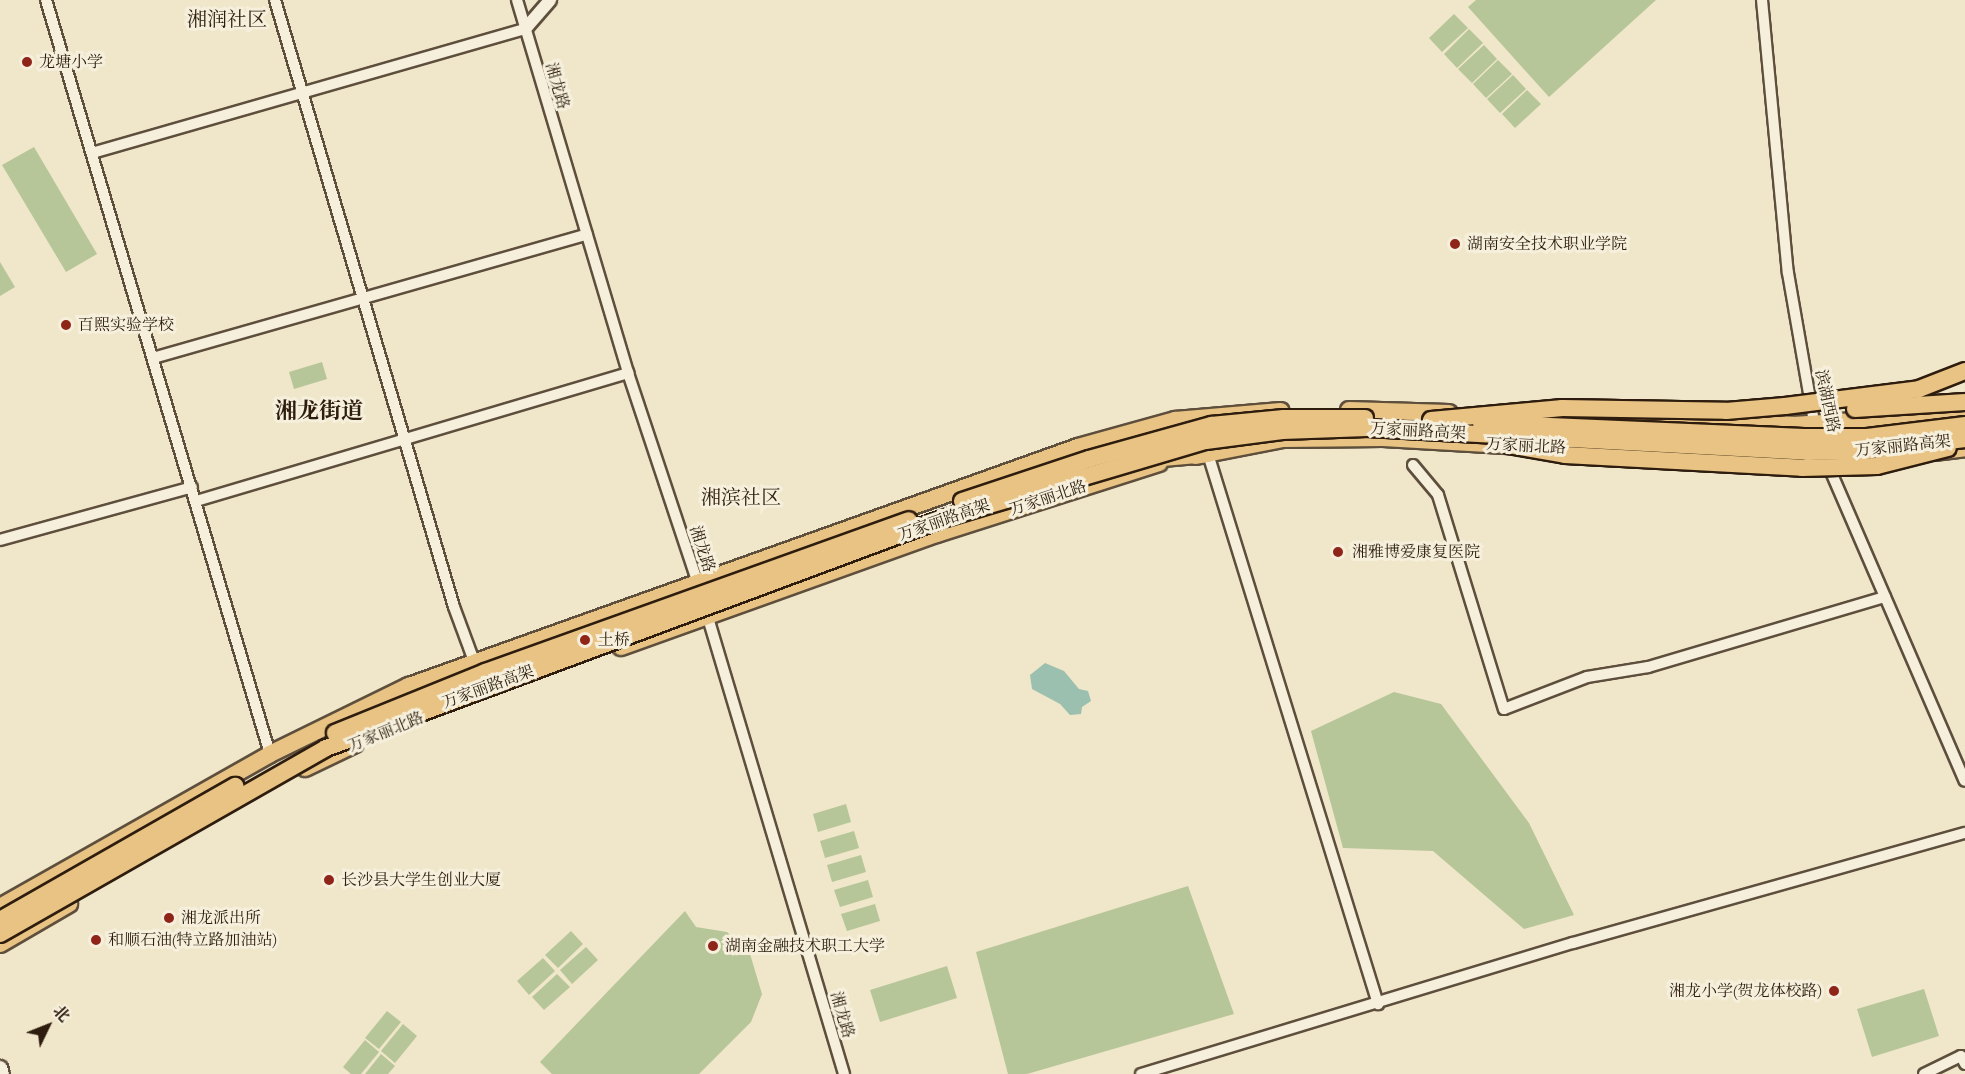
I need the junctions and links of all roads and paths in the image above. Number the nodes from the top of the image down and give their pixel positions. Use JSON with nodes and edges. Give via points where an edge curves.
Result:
{"nodes":[{"id":1,"x":46,"y":0,"type":"edge"},
{"id":2,"x":275,"y":0,"type":"edge"},
{"id":3,"x":517,"y":0,"type":"edge"},
{"id":4,"x":550,"y":0,"type":"edge"},
{"id":5,"x":1762,"y":0,"type":"edge"},
{"id":6,"x":525,"y":28,"type":"junction"},
{"id":7,"x":302,"y":92,"type":"junction"},
{"id":8,"x":92,"y":153,"type":"junction"},
{"id":9,"x":587,"y":234,"type":"junction"},
{"id":10,"x":362,"y":298,"type":"junction"},
{"id":11,"x":153,"y":358,"type":"junction"},
{"id":12,"x":1965,"y":371,"type":"edge"},
{"id":13,"x":628,"y":373,"type":"junction"},
{"id":14,"x":1965,"y":402,"type":"edge"},
{"id":15,"x":1726,"y":411,"type":"junction"},
{"id":16,"x":1965,"y":414,"type":"edge"},
{"id":17,"x":1965,"y":424,"type":"edge"},
{"id":18,"x":1814,"y":425,"type":"junction"},
{"id":19,"x":1431,"y":426,"type":"junction"},
{"id":20,"x":404,"y":440,"type":"junction"},
{"id":21,"x":1965,"y":440,"type":"edge"},
{"id":22,"x":1965,"y":448,"type":"edge"},
{"id":23,"x":1208,"y":454,"type":"junction"},
{"id":24,"x":1827,"y":463,"type":"junction"},
{"id":25,"x":1413,"y":465,"type":"dead end"},
{"id":26,"x":192,"y":487,"type":"junction"},
{"id":27,"x":196,"y":501,"type":"junction"},
{"id":28,"x":0,"y":540,"type":"edge"},
{"id":29,"x":817,"y":567,"type":"junction"},
{"id":30,"x":697,"y":581,"type":"junction"},
{"id":31,"x":1885,"y":597,"type":"junction"},
{"id":32,"x":708,"y":616,"type":"junction"},
{"id":33,"x":474,"y":661,"type":"junction"},
{"id":34,"x":270,"y":754,"type":"junction"},
{"id":35,"x":1965,"y":781,"type":"edge"},
{"id":36,"x":1965,"y":832,"type":"edge"},
{"id":37,"x":0,"y":907,"type":"edge"},
{"id":38,"x":0,"y":920,"type":"edge"},
{"id":39,"x":0,"y":934,"type":"edge"},
{"id":40,"x":0,"y":944,"type":"edge"},
{"id":41,"x":1378,"y":1004,"type":"junction"},
{"id":42,"x":1965,"y":1064,"type":"edge"},
{"id":43,"x":0,"y":1068,"type":"edge"},
{"id":44,"x":2,"y":1074,"type":"edge"},
{"id":45,"x":844,"y":1074,"type":"edge"},
{"id":46,"x":1141,"y":1074,"type":"edge"},
{"id":47,"x":1924,"y":1074,"type":"edge"}],
"edges":[{"from":1,"to":8,"type":"street"},
{"from":2,"to":7,"type":"street"},
{"from":3,"to":6,"type":"street","name":"湘龙路"},
{"from":4,"to":6,"type":"street"},
{"from":5,"to":18,"type":"street","name":"滨湖西路","via":[[1788,273]]},
{"from":6,"to":7,"type":"street"},
{"from":6,"to":9,"type":"street","name":"湘龙路"},
{"from":7,"to":8,"type":"street"},
{"from":7,"to":10,"type":"street"},
{"from":8,"to":11,"type":"street"},
{"from":9,"to":10,"type":"street"},
{"from":9,"to":13,"type":"street","name":"湘龙路"},
{"from":10,"to":11,"type":"street"},
{"from":10,"to":20,"type":"street"},
{"from":11,"to":26,"type":"street"},
{"from":12,"to":15,"type":"main road","bridge":true,"via":[[1896,392]]},
{"from":13,"to":20,"type":"street"},
{"from":13,"to":30,"type":"street","name":"湘龙路"},
{"from":14,"to":15,"type":"main road","bridge":true,"via":[[1787,413]]},
{"from":15,"to":19,"type":"main road","bridge":true,"via":[[1562,408]]},
{"from":16,"to":18,"type":"main road","name":"万家丽北路"},
{"from":17,"to":19,"type":"main road","name":"万家丽路高架","bridge":true,"via":[[1867,437]]},
{"from":18,"to":24,"type":"street","name":"滨湖西路"},
{"from":18,"to":30,"type":"main road","name":"万家丽北路","via":[[1343,410],[1237,413],[1175,420],[1056,454]]},
{"from":19,"to":21,"type":"main road","name":"万家丽路高架","bridge":true,"via":[[1807,452],[1863,451]]},
{"from":19,"to":29,"type":"main road","name":"万家丽路高架","bridge":true,"via":[[1282,431],[1206,441],[942,519]]},
{"from":19,"to":38,"type":"main road","name":"万家丽路高架","bridge":true,"via":[[1284,418],[1211,425],[1089,459],[940,509],[403,703],[321,739],[248,778]]},
{"from":20,"to":27,"type":"street"},
{"from":20,"to":33,"type":"street","via":[[454,608]]},
{"from":22,"to":24,"type":"main road","name":"万家丽北路"},
{"from":23,"to":24,"type":"main road","name":"万家丽北路","via":[[1283,440],[1383,438]]},
{"from":23,"to":29,"type":"main road","bridge":true,"via":[[1162,458]]},
{"from":23,"to":32,"type":"main road","name":"万家丽北路","via":[[1164,461],[937,534]]},
{"from":23,"to":41,"type":"street"},
{"from":24,"to":31,"type":"street","name":"滨湖西路"},
{"from":25,"to":31,"type":"street","via":[[1438,495],[1504,709],[1587,677],[1648,667]]},
{"from":26,"to":27,"type":"street"},
{"from":26,"to":28,"type":"street"},
{"from":27,"to":34,"type":"street"},
{"from":29,"to":39,"type":"main road","name":"万家丽路高架","bridge":true,"via":[[326,748]]},
{"from":30,"to":32,"type":"street","name":"湘龙路"},
{"from":30,"to":33,"type":"main road","name":"万家丽北路"},
{"from":31,"to":35,"type":"street","name":"滨湖西路"},
{"from":32,"to":40,"type":"main road","name":"万家丽北路","via":[[359,742],[246,799]]},
{"from":32,"to":45,"type":"street","name":"湘龙路"},
{"from":33,"to":34,"type":"main road","name":"万家丽北路","via":[[352,711]]},
{"from":34,"to":37,"type":"main road","name":"万家丽北路"},
{"from":36,"to":41,"type":"street","via":[[1573,943]]},
{"from":41,"to":46,"type":"street"},
{"from":42,"to":47,"type":"street","via":[[1961,1056]]},
{"from":43,"to":44,"type":"main road"}]}
